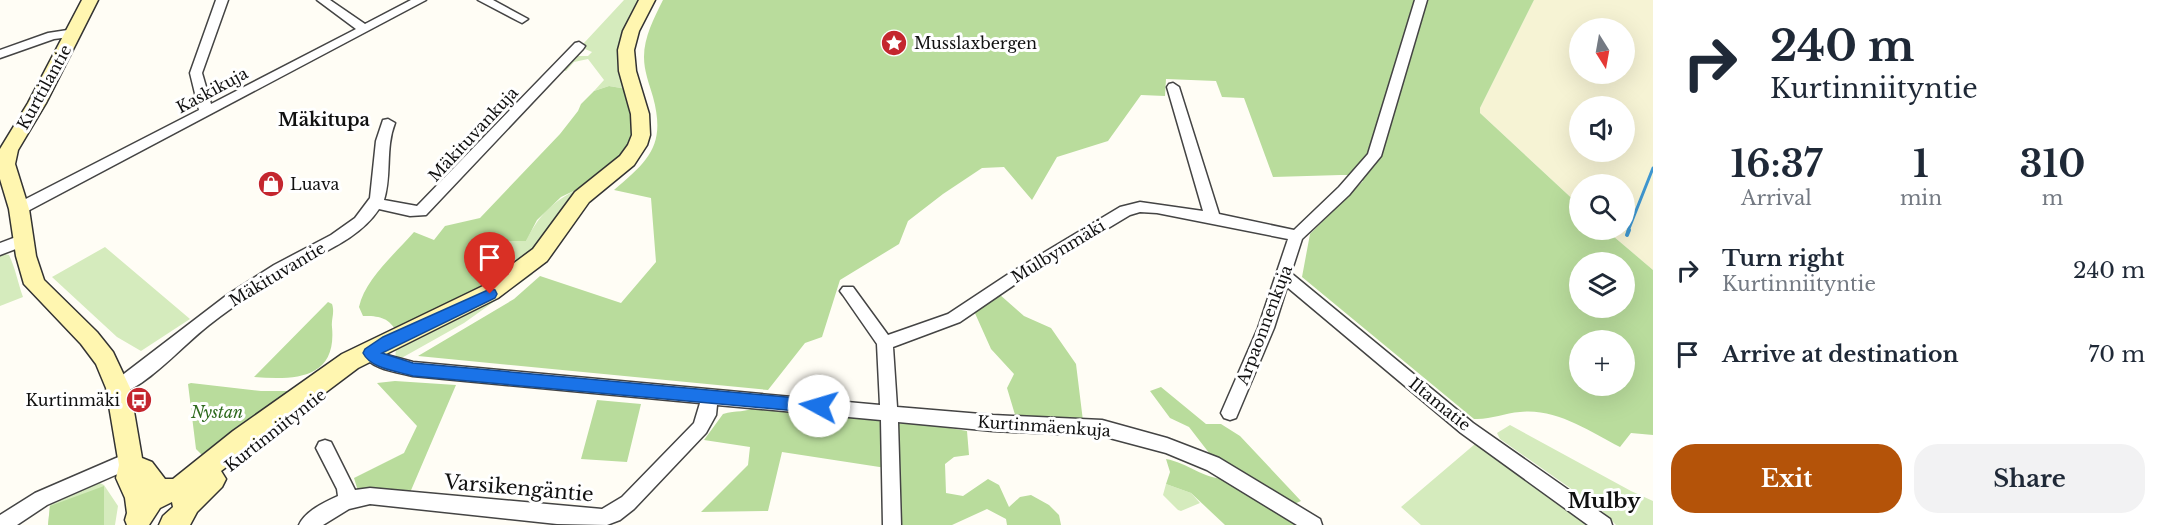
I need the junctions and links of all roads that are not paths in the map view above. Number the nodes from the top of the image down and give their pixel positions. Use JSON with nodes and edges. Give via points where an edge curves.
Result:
{"nodes":[{"id":1,"x":90,"y":0,"type":"edge"},
{"id":2,"x":222,"y":0,"type":"edge"},
{"id":3,"x":323,"y":0,"type":"edge"},
{"id":4,"x":420,"y":0,"type":"edge"},
{"id":5,"x":484,"y":0,"type":"edge"},
{"id":6,"x":647,"y":0,"type":"edge"},
{"id":7,"x":1421,"y":0,"type":"edge"},
{"id":8,"x":522,"y":19,"type":"dead end"},
{"id":9,"x":364,"y":29,"type":"junction"},
{"id":10,"x":74,"y":33,"type":"junction"},
{"id":11,"x":579,"y":46,"type":"dead end"},
{"id":12,"x":0,"y":54,"type":"edge"},
{"id":13,"x":1173,"y":87,"type":"dead end"},
{"id":14,"x":206,"y":111,"type":"junction"},
{"id":15,"x":387,"y":129,"type":"dead end"},
{"id":16,"x":376,"y":203,"type":"junction"},
{"id":17,"x":19,"y":209,"type":"junction"},
{"id":18,"x":1214,"y":219,"type":"junction"},
{"id":19,"x":1301,"y":231,"type":"junction"},
{"id":20,"x":24,"y":240,"type":"junction"},
{"id":21,"x":0,"y":249,"type":"edge"},
{"id":22,"x":1283,"y":275,"type":"junction"},
{"id":23,"x":849,"y":291,"type":"dead end"},
{"id":24,"x":885,"y":344,"type":"junction"},
{"id":25,"x":367,"y":355,"type":"junction"},
{"id":26,"x":118,"y":388,"type":"junction"},
{"id":27,"x":710,"y":396,"type":"junction"},
{"id":28,"x":888,"y":413,"type":"junction"},
{"id":29,"x":1230,"y":413,"type":"dead end"},
{"id":30,"x":325,"y":448,"type":"dead end"},
{"id":31,"x":130,"y":463,"type":"junction"},
{"id":32,"x":175,"y":496,"type":"junction"},
{"id":33,"x":348,"y":500,"type":"junction"},
{"id":34,"x":140,"y":518,"type":"edge"},
{"id":35,"x":601,"y":521,"type":"edge"},
{"id":36,"x":2,"y":525,"type":"edge"},
{"id":37,"x":172,"y":525,"type":"edge"},
{"id":38,"x":309,"y":525,"type":"edge"},
{"id":39,"x":892,"y":525,"type":"edge"},
{"id":40,"x":1313,"y":525,"type":"edge"},
{"id":41,"x":1602,"y":525,"type":"edge"}],
"edges":[{"from":1,"to":10,"type":"street","name":"Kurttilantie"},
{"from":2,"to":14,"type":"street","via":[[196,73]]},
{"from":3,"to":9,"type":"street"},
{"from":4,"to":9,"type":"street","name":"Kaskikuja"},
{"from":5,"to":8,"type":"street"},
{"from":6,"to":25,"type":"street","name":"Kurtinniityntie","via":[[625,52],[642,126],[631,156],[588,190],[552,242],[511,280],[477,302]]},
{"from":7,"to":19,"type":"street","via":[[1374,156]]},
{"from":9,"to":14,"type":"street","name":"Kaskikuja"},
{"from":10,"to":12,"type":"street","via":[[52,36]]},
{"from":10,"to":17,"type":"street","name":"Kurttilantie","via":[[9,150],[6,174]]},
{"from":11,"to":16,"type":"street","name":"Mäkituvankuja","via":[[421,211]]},
{"from":13,"to":18,"type":"street"},
{"from":14,"to":17,"type":"street","name":"Kaskikuja"},
{"from":15,"to":16,"type":"street"},
{"from":16,"to":26,"type":"street","name":"Mäkituvantie","via":[[356,226],[220,308]]},
{"from":17,"to":20,"type":"street","name":"Kurttilantie"},
{"from":18,"to":19,"type":"street","name":"Mulbynmäki"},
{"from":18,"to":24,"type":"street","name":"Mulbynmäki","via":[[1157,208],[1125,211],[954,318]]},
{"from":19,"to":22,"type":"street","name":"Arpaonnenkuja"},
{"from":20,"to":21,"type":"street"},
{"from":20,"to":26,"type":"street","name":"Kurttilantie","via":[[35,284],[89,338],[105,359]]},
{"from":22,"to":29,"type":"street","name":"Arpaonnenkuja"},
{"from":22,"to":41,"type":"street","name":"Iltamatie","via":[[1467,428]]},
{"from":23,"to":24,"type":"street"},
{"from":24,"to":28,"type":"street"},
{"from":25,"to":27,"type":"street","name":"Kurtinmäenkuja","via":[[413,369]]},
{"from":25,"to":32,"type":"street","name":"Kurtinniityntie","via":[[350,361],[289,404]]},
{"from":26,"to":31,"type":"street","name":"Kurttilantie"},
{"from":27,"to":28,"type":"street","name":"Kurtinmäenkuja"},
{"from":27,"to":35,"type":"street","name":"Varsikengäntie","via":[[707,416],[700,428],[628,503]]},
{"from":28,"to":39,"type":"street"},
{"from":28,"to":40,"type":"street","name":"Kurtinmäenkuja","via":[[1102,428],[1130,434],[1213,464]]},
{"from":30,"to":33,"type":"street","via":[[346,488]]},
{"from":31,"to":32,"type":"street"},
{"from":31,"to":34,"type":"street","name":"Kurttilantie","via":[[129,478],[138,498]]},
{"from":31,"to":36,"type":"street","via":[[41,499]]},
{"from":32,"to":34,"type":"street","via":[[148,501]]},
{"from":32,"to":37,"type":"street","via":[[182,516]]},
{"from":33,"to":35,"type":"street","name":"Varsikengäntie","via":[[370,496]]},
{"from":33,"to":38,"type":"street","name":"Varsikengäntie"}]}
